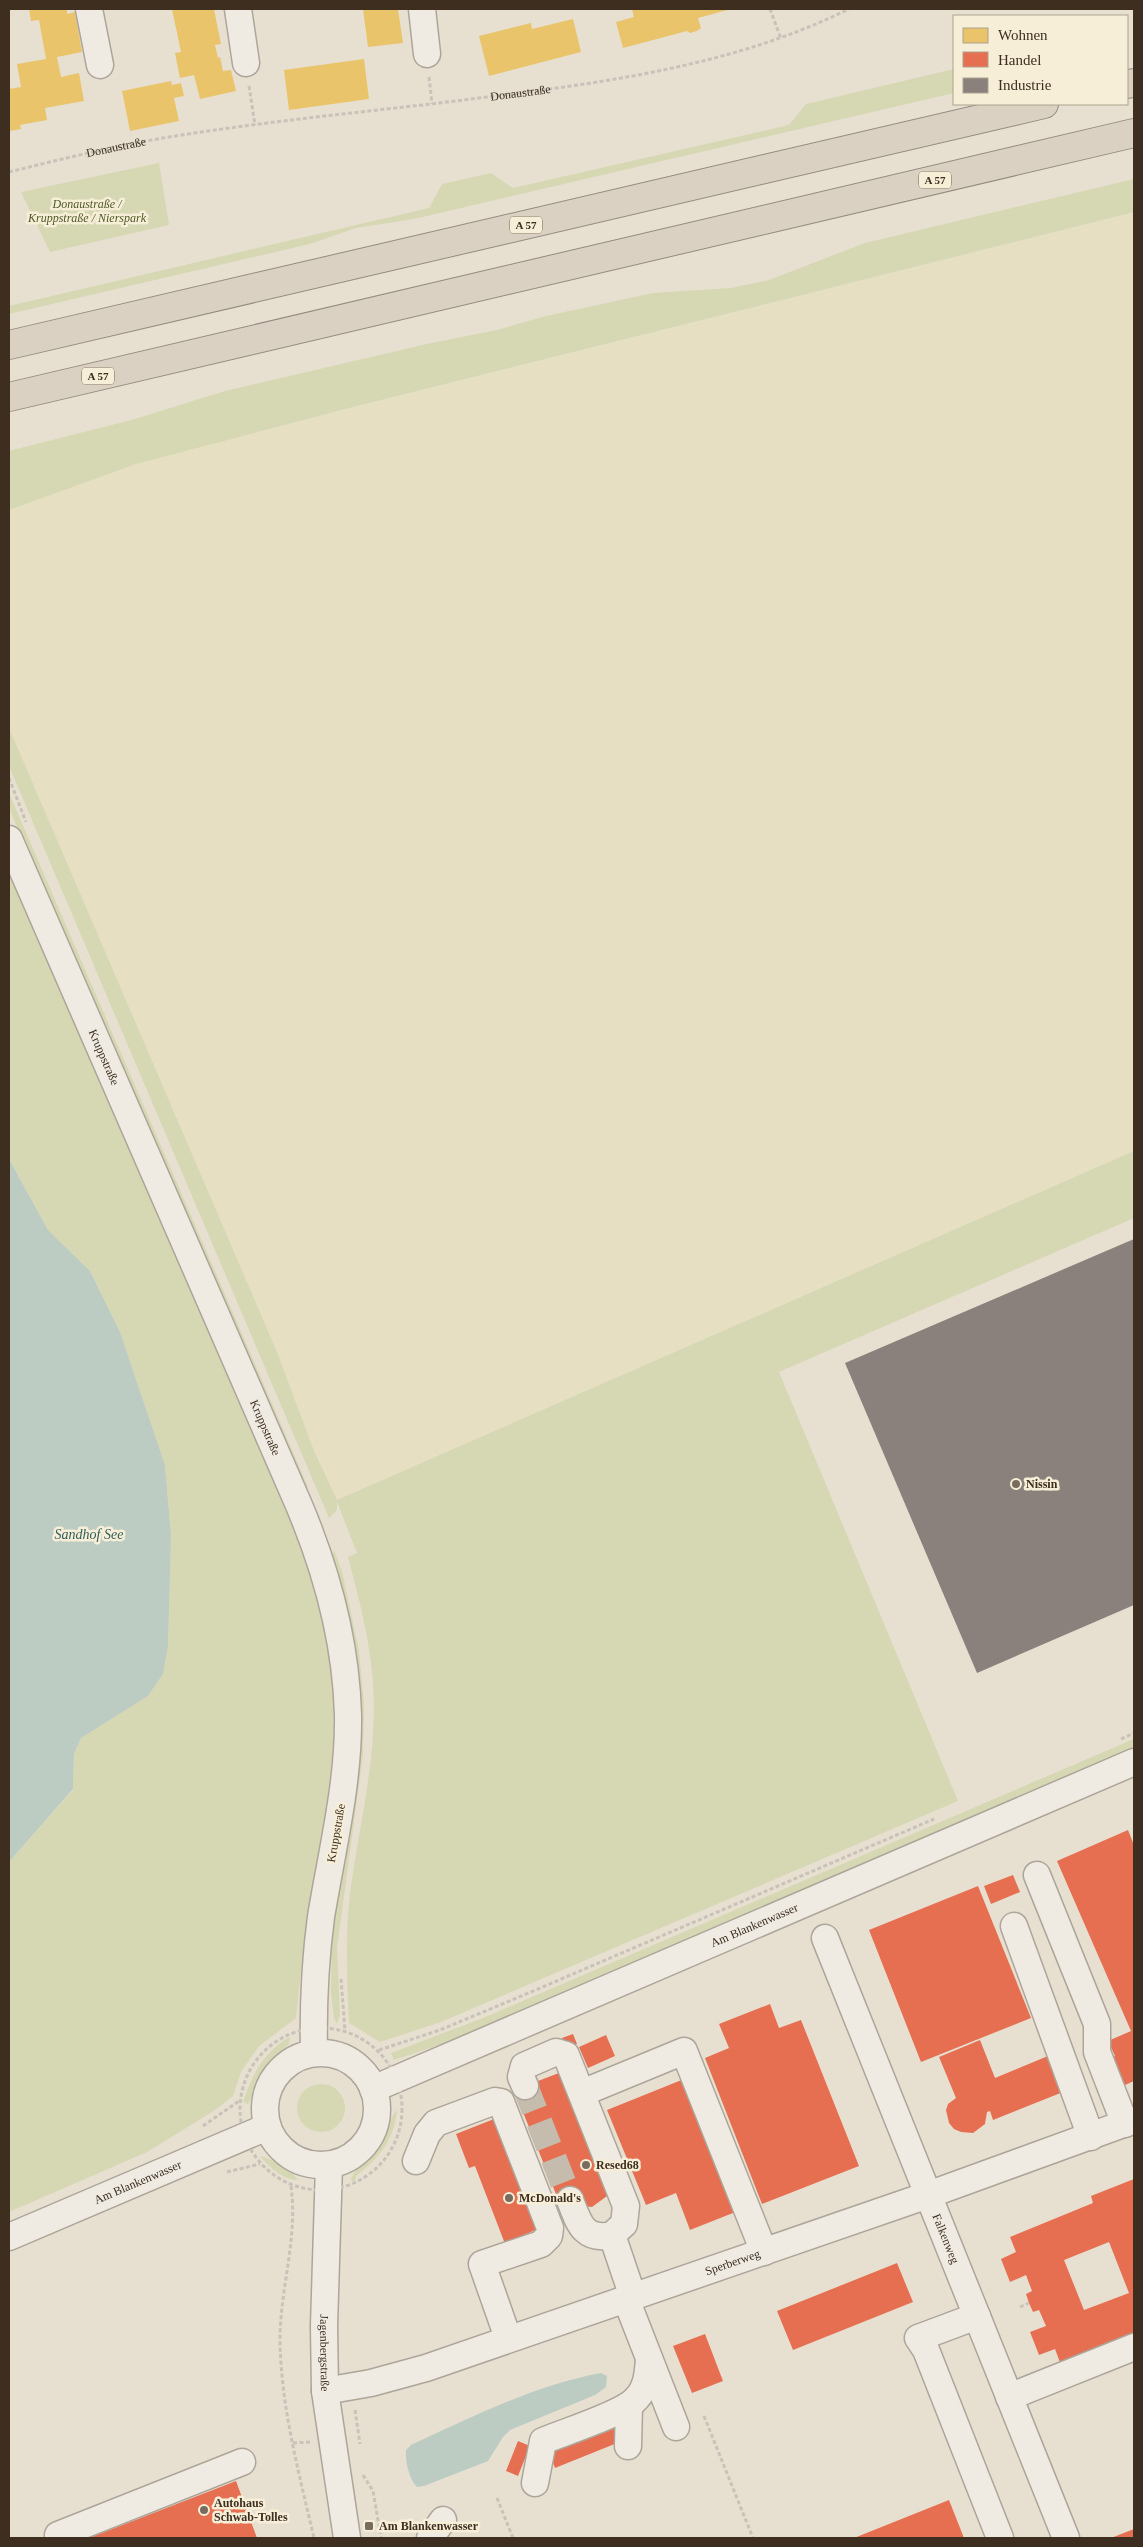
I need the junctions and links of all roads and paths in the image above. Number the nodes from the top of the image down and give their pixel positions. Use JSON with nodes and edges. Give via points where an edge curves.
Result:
{"nodes":[{"id":1,"x":89,"y":9,"type":"edge"},
{"id":2,"x":238,"y":9,"type":"edge"},
{"id":3,"x":422,"y":9,"type":"edge"},
{"id":4,"x":770,"y":9,"type":"edge"},
{"id":5,"x":849,"y":9,"type":"edge"},
{"id":6,"x":781,"y":39,"type":"junction"},
{"id":7,"x":427,"y":54,"type":"dead end"},
{"id":8,"x":246,"y":63,"type":"joint"},
{"id":9,"x":100,"y":65,"type":"dead end"},
{"id":10,"x":1040,"y":105,"type":"edge"},
{"id":11,"x":255,"y":125,"type":"junction"},
{"id":12,"x":1134,"y":133,"type":"edge"},
{"id":13,"x":9,"y":172,"type":"edge"},
{"id":14,"x":9,"y":345,"type":"edge"},
{"id":15,"x":9,"y":397,"type":"edge"},
{"id":16,"x":9,"y":839,"type":"edge"},
{"id":17,"x":1134,"y":1733,"type":"edge"},
{"id":18,"x":1116,"y":1741,"type":"dead end"},
{"id":19,"x":1134,"y":1762,"type":"edge"},
{"id":20,"x":942,"y":1816,"type":"dead end"},
{"id":21,"x":1037,"y":1875,"type":"dead end"},
{"id":22,"x":1014,"y":1926,"type":"dead end"},
{"id":23,"x":825,"y":1938,"type":"dead end"},
{"id":24,"x":314,"y":2040,"type":"junction"},
{"id":25,"x":379,"y":2050,"type":"junction"},
{"id":26,"x":397,"y":2079,"type":"junction"},
{"id":27,"x":525,"y":2086,"type":"tunnel mouth"},
{"id":28,"x":374,"y":2089,"type":"junction"},
{"id":29,"x":582,"y":2093,"type":"junction"},
{"id":30,"x":1130,"y":2122,"type":"edge"},
{"id":31,"x":255,"y":2131,"type":"junction"},
{"id":32,"x":1091,"y":2137,"type":"junction"},
{"id":33,"x":416,"y":2161,"type":"dead end"},
{"id":34,"x":329,"y":2165,"type":"junction"},
{"id":35,"x":291,"y":2186,"type":"junction"},
{"id":36,"x":329,"y":2191,"type":"junction"},
{"id":37,"x":928,"y":2195,"type":"junction"},
{"id":38,"x":570,"y":2200,"type":"tunnel mouth"},
{"id":39,"x":612,"y":2235,"type":"junction"},
{"id":40,"x":9,"y":2237,"type":"edge"},
{"id":41,"x":764,"y":2252,"type":"junction"},
{"id":42,"x":630,"y":2298,"type":"junction"},
{"id":43,"x":1030,"y":2303,"type":"dead end"},
{"id":44,"x":1020,"y":2307,"type":"dead end"},
{"id":45,"x":977,"y":2316,"type":"junction"},
{"id":46,"x":508,"y":2338,"type":"junction"},
{"id":47,"x":1134,"y":2347,"type":"edge"},
{"id":48,"x":649,"y":2359,"type":"junction"},
{"id":49,"x":325,"y":2391,"type":"junction"},
{"id":50,"x":1009,"y":2397,"type":"junction"},
{"id":51,"x":629,"y":2406,"type":"junction"},
{"id":52,"x":704,"y":2416,"type":"dead end"},
{"id":53,"x":676,"y":2427,"type":"dead end"},
{"id":54,"x":628,"y":2446,"type":"dead end"},
{"id":55,"x":242,"y":2462,"type":"dead end"},
{"id":56,"x":535,"y":2483,"type":"dead end"},
{"id":57,"x":497,"y":2498,"type":"dead end"},
{"id":58,"x":59,"y":2538,"type":"edge"},
{"id":59,"x":314,"y":2538,"type":"edge"},
{"id":60,"x":347,"y":2538,"type":"edge"},
{"id":61,"x":513,"y":2538,"type":"edge"},
{"id":62,"x":753,"y":2538,"type":"edge"},
{"id":63,"x":1000,"y":2538,"type":"edge"},
{"id":64,"x":1066,"y":2538,"type":"edge"}],
"edges":[{"from":1,"to":9,"type":"street"},
{"from":2,"to":8,"type":"street"},
{"from":3,"to":7,"type":"street"},
{"from":4,"to":6,"type":"path"},
{"from":5,"to":6,"type":"path","name":"Donaustraße"},
{"from":6,"to":11,"type":"path","name":"Donaustraße","via":[[694,64],[579,86]]},
{"from":8,"to":11,"type":"path"},
{"from":10,"to":14,"type":"highway","number":"A 57"},
{"from":11,"to":13,"type":"path","name":"Donaustraße","via":[[168,137]]},
{"from":12,"to":15,"type":"highway","number":"A 57"},
{"from":16,"to":24,"type":"street","name":"Kruppstraße","via":[[298,1503],[329,1587],[346,1675],[348,1725],[342,1802],[321,1918]]},
{"from":17,"to":18,"type":"path"},
{"from":19,"to":26,"type":"street","name":"Am Blankenwasser"},
{"from":20,"to":25,"type":"path","via":[[440,2030]]},
{"from":21,"to":30,"type":"street","via":[[1097,2024],[1097,2052]]},
{"from":22,"to":32,"type":"street"},
{"from":23,"to":37,"type":"street","name":"Falkenweg"},
{"from":24,"to":25,"type":"path","via":[[345,2031]]},
{"from":24,"to":28,"type":"street","via":[[332,2054],[350,2061],[364,2073]]},
{"from":24,"to":31,"type":"street","via":[[272,2080],[266,2096],[265,2113]]},
{"from":24,"to":31,"type":"path","via":[[293,2032],[273,2043],[256,2059],[245,2078],[240,2100],[240,2119]]},
{"from":25,"to":26,"type":"path"},
{"from":26,"to":28,"type":"street","name":"Am Blankenwasser"},
{"from":26,"to":36,"type":"path","via":[[402,2118],[397,2139],[386,2158],[372,2173],[354,2184]]},
{"from":27,"to":29,"type":"street","via":[[521,2077],[524,2066],[560,2052],[568,2058]]},
{"from":28,"to":34,"type":"street","via":[[377,2106],[369,2138],[358,2151]]},
{"from":29,"to":39,"type":"street","via":[[626,2206],[624,2224]]},
{"from":29,"to":41,"type":"street","via":[[684,2051]]},
{"from":30,"to":32,"type":"street","name":"Sperberweg"},
{"from":31,"to":34,"type":"street","via":[[292,2158],[310,2164]]},
{"from":31,"to":35,"type":"path","via":[[250,2151],[276,2178]]},
{"from":31,"to":40,"type":"street","name":"Am Blankenwasser"},
{"from":32,"to":37,"type":"street","name":"Sperberweg"},
{"from":33,"to":46,"type":"street","via":[[427,2134],[436,2123],[495,2101],[501,2102],[550,2228],[549,2236],[541,2244],[482,2264]]},
{"from":34,"to":36,"type":"street","name":"Jagenbergstraße"},
{"from":35,"to":36,"type":"path"},
{"from":35,"to":59,"type":"path","via":[[293,2220],[282,2310],[281,2354],[291,2436]]},
{"from":36,"to":49,"type":"street","name":"Jagenbergstraße"},
{"from":37,"to":41,"type":"street","name":"Sperberweg"},
{"from":37,"to":45,"type":"street","name":"Falkenweg"},
{"from":38,"to":39,"type":"street","via":[[585,2232],[594,2236]]},
{"from":39,"to":42,"type":"street"},
{"from":41,"to":42,"type":"street","name":"Sperberweg"},
{"from":42,"to":46,"type":"street","name":"Sperberweg"},
{"from":42,"to":48,"type":"street"},
{"from":43,"to":44,"type":"path"},
{"from":45,"to":50,"type":"street","name":"Falkenweg"},
{"from":45,"to":63,"type":"street","via":[[918,2338],[926,2350]]},
{"from":46,"to":49,"type":"street","name":"Sperberweg","via":[[400,2376]]},
{"from":47,"to":50,"type":"street"},
{"from":48,"to":51,"type":"street","via":[[648,2377],[643,2389]]},
{"from":48,"to":53,"type":"street"},
{"from":49,"to":60,"type":"street","name":"Jagenbergstraße"},
{"from":50,"to":64,"type":"street","name":"Falkenweg"},
{"from":51,"to":54,"type":"street"},
{"from":51,"to":56,"type":"street","via":[[543,2441]]},
{"from":52,"to":62,"type":"path"},
{"from":55,"to":58,"type":"street","via":[[58,2535]]},
{"from":57,"to":61,"type":"path"}]}
